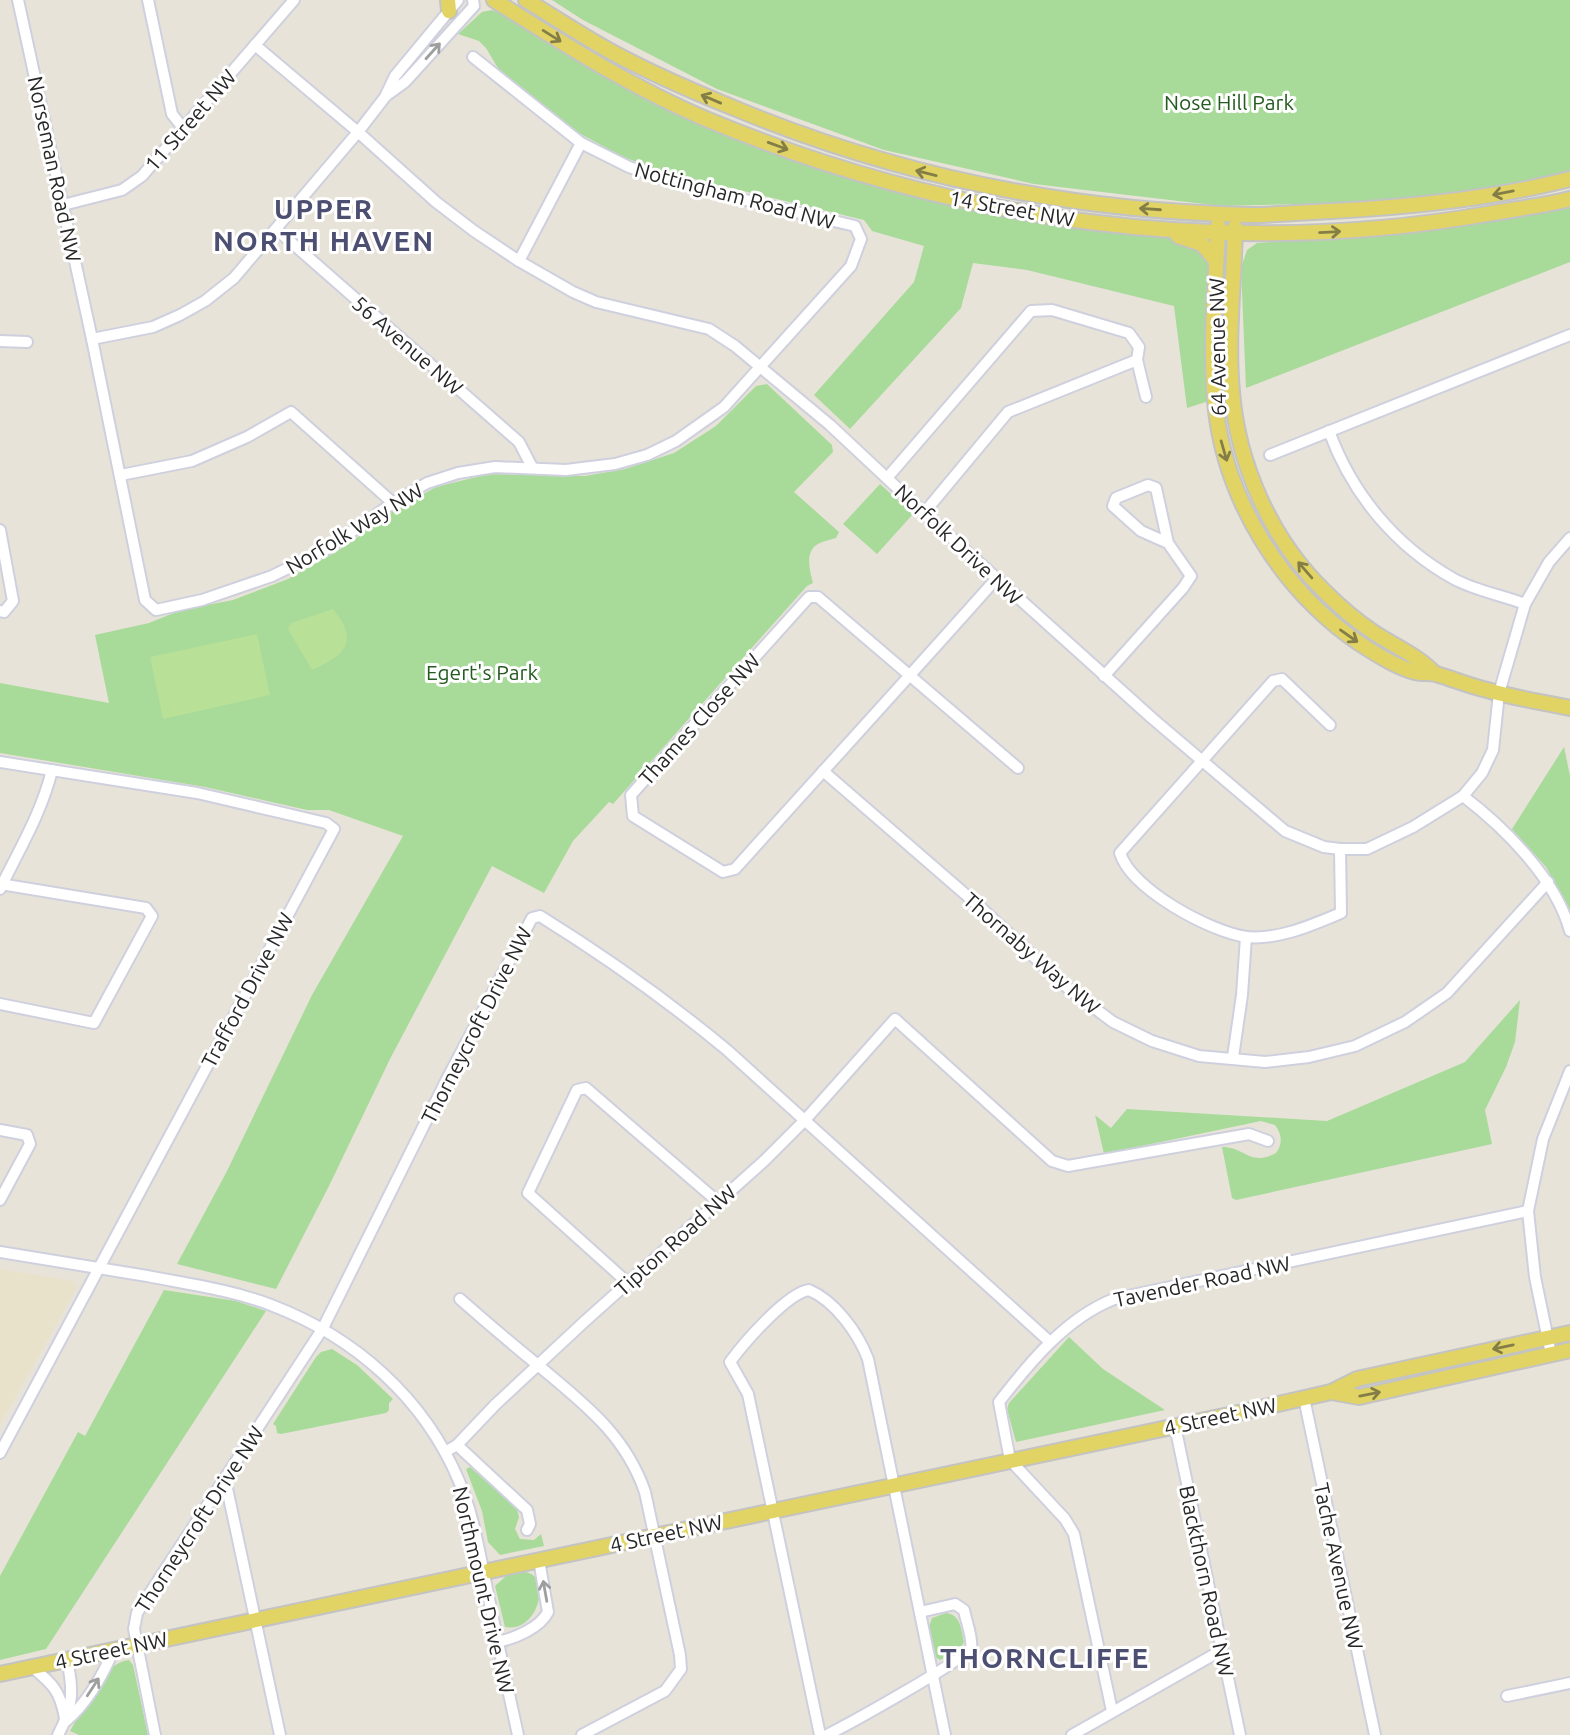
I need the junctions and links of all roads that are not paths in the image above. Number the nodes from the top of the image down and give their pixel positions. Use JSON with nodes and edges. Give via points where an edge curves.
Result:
{"nodes":[{"id":1,"x":18,"y":0,"type":"edge"},
{"id":2,"x":148,"y":0,"type":"edge"},
{"id":3,"x":294,"y":0,"type":"edge"},
{"id":4,"x":473,"y":0,"type":"edge"},
{"id":5,"x":494,"y":0,"type":"edge"},
{"id":6,"x":526,"y":0,"type":"edge"},
{"id":7,"x":452,"y":4,"type":"edge"},
{"id":8,"x":255,"y":45,"type":"junction"},
{"id":9,"x":472,"y":57,"type":"dead end"},
{"id":10,"x":384,"y":97,"type":"junction"},
{"id":11,"x":183,"y":128,"type":"junction"},
{"id":12,"x":358,"y":132,"type":"junction"},
{"id":13,"x":581,"y":143,"type":"junction"},
{"id":14,"x":1570,"y":179,"type":"edge"},
{"id":15,"x":1570,"y":199,"type":"edge"},
{"id":16,"x":63,"y":205,"type":"junction"},
{"id":17,"x":1219,"y":213,"type":"junction"},
{"id":18,"x":1235,"y":214,"type":"junction"},
{"id":19,"x":1126,"y":226,"type":"junction"},
{"id":20,"x":276,"y":229,"type":"junction"},
{"id":21,"x":1218,"y":233,"type":"junction"},
{"id":22,"x":1235,"y":233,"type":"junction"},
{"id":23,"x":1262,"y":234,"type":"junction"},
{"id":24,"x":519,"y":261,"type":"junction"},
{"id":25,"x":1216,"y":261,"type":"junction"},
{"id":26,"x":1233,"y":287,"type":"junction"},
{"id":27,"x":1570,"y":335,"type":"edge"},
{"id":28,"x":92,"y":339,"type":"junction"},
{"id":29,"x":0,"y":341,"type":"edge"},
{"id":30,"x":27,"y":342,"type":"dead end"},
{"id":31,"x":1137,"y":360,"type":"junction"},
{"id":32,"x":762,"y":366,"type":"junction"},
{"id":33,"x":1146,"y":397,"type":"dead end"},
{"id":34,"x":1329,"y":431,"type":"junction"},
{"id":35,"x":1270,"y":455,"type":"dead end"},
{"id":36,"x":532,"y":467,"type":"junction"},
{"id":37,"x":121,"y":475,"type":"junction"},
{"id":38,"x":887,"y":478,"type":"junction"},
{"id":39,"x":393,"y":503,"type":"junction"},
{"id":40,"x":924,"y":513,"type":"junction"},
{"id":41,"x":0,"y":530,"type":"edge"},
{"id":42,"x":1570,"y":538,"type":"edge"},
{"id":43,"x":1168,"y":543,"type":"junction"},
{"id":44,"x":996,"y":579,"type":"junction"},
{"id":45,"x":1525,"y":604,"type":"junction"},
{"id":46,"x":0,"y":611,"type":"edge"},
{"id":47,"x":1434,"y":673,"type":"junction"},
{"id":48,"x":911,"y":674,"type":"junction"},
{"id":49,"x":1104,"y":676,"type":"junction"},
{"id":50,"x":1499,"y":693,"type":"junction"},
{"id":51,"x":1570,"y":708,"type":"edge"},
{"id":52,"x":1330,"y":724,"type":"dead end"},
{"id":53,"x":1202,"y":761,"type":"junction"},
{"id":54,"x":0,"y":762,"type":"edge"},
{"id":55,"x":1018,"y":768,"type":"dead end"},
{"id":56,"x":52,"y":770,"type":"junction"},
{"id":57,"x":823,"y":771,"type":"junction"},
{"id":58,"x":1463,"y":796,"type":"junction"},
{"id":59,"x":1340,"y":849,"type":"junction"},
{"id":60,"x":1548,"y":883,"type":"junction"},
{"id":61,"x":1,"y":886,"type":"edge"},
{"id":62,"x":1570,"y":931,"type":"edge"},
{"id":63,"x":1246,"y":937,"type":"junction"},
{"id":64,"x":0,"y":1004,"type":"edge"},
{"id":65,"x":1233,"y":1057,"type":"junction"},
{"id":66,"x":1570,"y":1071,"type":"edge"},
{"id":67,"x":805,"y":1120,"type":"junction"},
{"id":68,"x":0,"y":1130,"type":"edge"},
{"id":69,"x":1268,"y":1142,"type":"dead end"},
{"id":70,"x":0,"y":1200,"type":"edge"},
{"id":71,"x":717,"y":1200,"type":"junction"},
{"id":72,"x":1528,"y":1211,"type":"junction"},
{"id":73,"x":0,"y":1252,"type":"edge"},
{"id":74,"x":99,"y":1268,"type":"junction"},
{"id":75,"x":628,"y":1283,"type":"junction"},
{"id":76,"x":460,"y":1299,"type":"dead end"},
{"id":77,"x":323,"y":1328,"type":"junction"},
{"id":78,"x":1570,"y":1334,"type":"edge"},
{"id":79,"x":1548,"y":1338,"type":"junction"},
{"id":80,"x":1050,"y":1342,"type":"junction"},
{"id":81,"x":1570,"y":1350,"type":"edge"},
{"id":82,"x":1551,"y":1354,"type":"junction"},
{"id":83,"x":539,"y":1366,"type":"junction"},
{"id":84,"x":1331,"y":1392,"type":"junction"},
{"id":85,"x":1304,"y":1398,"type":"junction"},
{"id":86,"x":1175,"y":1426,"type":"junction"},
{"id":87,"x":457,"y":1445,"type":"junction"},
{"id":88,"x":1,"y":1449,"type":"edge"},
{"id":89,"x":445,"y":1452,"type":"junction"},
{"id":90,"x":1010,"y":1460,"type":"junction"},
{"id":91,"x":225,"y":1479,"type":"junction"},
{"id":92,"x":892,"y":1486,"type":"junction"},
{"id":93,"x":774,"y":1510,"type":"junction"},
{"id":94,"x":527,"y":1530,"type":"dead end"},
{"id":95,"x":655,"y":1536,"type":"junction"},
{"id":96,"x":539,"y":1560,"type":"junction"},
{"id":97,"x":483,"y":1572,"type":"junction"},
{"id":98,"x":920,"y":1612,"type":"junction"},
{"id":99,"x":255,"y":1620,"type":"junction"},
{"id":100,"x":498,"y":1642,"type":"junction"},
{"id":101,"x":137,"y":1644,"type":"junction"},
{"id":102,"x":114,"y":1649,"type":"junction"},
{"id":103,"x":1222,"y":1650,"type":"junction"},
{"id":104,"x":67,"y":1660,"type":"junction"},
{"id":105,"x":33,"y":1668,"type":"junction"},
{"id":106,"x":0,"y":1674,"type":"edge"},
{"id":107,"x":932,"y":1674,"type":"junction"},
{"id":108,"x":1570,"y":1683,"type":"edge"},
{"id":109,"x":1507,"y":1696,"type":"dead end"},
{"id":110,"x":1112,"y":1711,"type":"junction"},
{"id":111,"x":66,"y":1721,"type":"junction"},
{"id":112,"x":58,"y":1735,"type":"edge"},
{"id":113,"x":155,"y":1735,"type":"edge"},
{"id":114,"x":280,"y":1735,"type":"edge"},
{"id":115,"x":518,"y":1735,"type":"edge"},
{"id":116,"x":582,"y":1735,"type":"edge"},
{"id":117,"x":820,"y":1735,"type":"edge"},
{"id":118,"x":827,"y":1735,"type":"edge"},
{"id":119,"x":945,"y":1735,"type":"edge"},
{"id":120,"x":1072,"y":1735,"type":"edge"},
{"id":121,"x":1240,"y":1735,"type":"edge"},
{"id":122,"x":1375,"y":1735,"type":"edge"}],
"edges":[{"from":1,"to":16,"type":"street","name":"Norseman Road NW"},
{"from":2,"to":11,"type":"street","via":[[172,114]]},
{"from":3,"to":8,"type":"street","name":"11 Street NW"},
{"from":10,"to":4,"type":"street","one_way":true,"via":[[405,82],[474,6]]},
{"from":5,"to":19,"type":"main road","name":"14 Street NW","one_way":true,"via":[[647,90],[704,118],[825,164],[981,205]]},
{"from":17,"to":6,"type":"main road","name":"14 Street NW","one_way":true,"via":[[1112,207],[1010,192],[833,147],[653,73]]},
{"from":7,"to":10,"type":"street","via":[[395,76]]},
{"from":8,"to":11,"type":"street","name":"11 Street NW"},
{"from":8,"to":12,"type":"street","name":"Norfolk Drive NW"},
{"from":9,"to":13,"type":"street","name":"Nottingham Road NW"},
{"from":10,"to":12,"type":"street"},
{"from":11,"to":16,"type":"street","name":"11 Street NW","via":[[142,176],[122,190]]},
{"from":12,"to":20,"type":"street"},
{"from":12,"to":24,"type":"street","name":"Norfolk Drive NW","via":[[436,202]]},
{"from":13,"to":24,"type":"street"},
{"from":13,"to":32,"type":"street","name":"Nottingham Road NW","via":[[678,184],[855,226],[861,239],[851,266]]},
{"from":14,"to":18,"type":"main road","name":"14 Street NW","one_way":true,"via":[[1432,205]]},
{"from":23,"to":15,"type":"main road","name":"14 Street NW","one_way":true,"via":[[1433,224]]},
{"from":16,"to":28,"type":"street","name":"Norseman Road NW"},
{"from":17,"to":18,"type":"main road","name":"14 Street NW"},
{"from":17,"to":21,"type":"main road","name":"64 Avenue NW"},
{"from":18,"to":22,"type":"main road","name":"64 Avenue NW"},
{"from":19,"to":21,"type":"main road","name":"14 Street NW"},
{"from":19,"to":25,"type":"main road","via":[[1185,237],[1202,244]]},
{"from":20,"to":28,"type":"street","via":[[234,278],[205,301],[153,327]]},
{"from":20,"to":36,"type":"street","name":"56 Avenue NW","via":[[519,442]]},
{"from":21,"to":22,"type":"main road","name":"14 Street NW"},
{"from":21,"to":25,"type":"main road","name":"64 Avenue NW"},
{"from":22,"to":23,"type":"main road","name":"14 Street NW"},
{"from":22,"to":26,"type":"main road","name":"64 Avenue NW"},
{"from":23,"to":26,"type":"main road","via":[[1241,249]]},
{"from":24,"to":32,"type":"street","name":"Norfolk Drive NW","via":[[596,302],[709,329]]},
{"from":25,"to":47,"type":"main road","name":"64 Avenue NW","one_way":true,"via":[[1216,414],[1230,471],[1258,534],[1298,590],[1343,632],[1387,660],[1416,673]]},
{"from":47,"to":26,"type":"main road","name":"64 Avenue NW","one_way":true,"via":[[1322,590],[1299,564],[1267,513],[1236,424],[1230,371]]},
{"from":27,"to":34,"type":"street"},
{"from":28,"to":37,"type":"street","name":"Norfolk Way NW"},
{"from":29,"to":30,"type":"street"},
{"from":31,"to":33,"type":"street"},
{"from":31,"to":38,"type":"street","via":[[1139,347],[1129,333],[1052,310],[1031,311]]},
{"from":31,"to":40,"type":"street","via":[[1008,412]]},
{"from":32,"to":36,"type":"street","name":"Norfolk Way NW","via":[[701,425],[647,455],[578,468]]},
{"from":32,"to":38,"type":"street","name":"Norfolk Drive NW"},
{"from":34,"to":35,"type":"street"},
{"from":34,"to":45,"type":"street","via":[[1338,456],[1380,522],[1456,580]]},
{"from":36,"to":39,"type":"street","name":"Norfolk Way NW","via":[[457,473],[427,483]]},
{"from":37,"to":39,"type":"street","via":[[192,461],[247,438],[291,412]]},
{"from":37,"to":39,"type":"street","name":"Norfolk Way NW","via":[[145,600],[156,610],[272,576],[327,550]]},
{"from":38,"to":40,"type":"street","name":"Norfolk Drive NW"},
{"from":40,"to":44,"type":"street","name":"Norfolk Drive NW"},
{"from":41,"to":46,"type":"street","via":[[13,601]]},
{"from":42,"to":45,"type":"street","name":"Norfolk Drive NW","via":[[1549,562]]},
{"from":43,"to":43,"type":"street","via":[[1156,488],[1148,485],[1116,498],[1113,506],[1141,531]]},
{"from":43,"to":49,"type":"street","via":[[1191,576]]},
{"from":44,"to":48,"type":"street","name":"Thames Close NW"},
{"from":44,"to":49,"type":"street","name":"Norfolk Drive NW"},
{"from":45,"to":50,"type":"street","name":"Norfolk Drive NW"},
{"from":47,"to":50,"type":"main road","name":"64 Avenue NW"},
{"from":48,"to":55,"type":"street"},
{"from":48,"to":57,"type":"street","name":"Thames Close NW"},
{"from":48,"to":57,"type":"street","name":"Thames Close NW","via":[[818,597],[810,597],[631,795],[633,816],[723,872],[735,869]]},
{"from":49,"to":53,"type":"street","name":"Norfolk Drive NW"},
{"from":50,"to":51,"type":"main road","name":"64 Avenue NW"},
{"from":50,"to":58,"type":"street","name":"Norfolk Drive NW","via":[[1493,750]]},
{"from":52,"to":53,"type":"street","via":[[1282,679],[1273,681]]},
{"from":53,"to":59,"type":"street","name":"Norfolk Drive NW","via":[[1285,831]]},
{"from":53,"to":63,"type":"street","via":[[1120,853],[1123,863],[1159,898],[1207,924]]},
{"from":54,"to":56,"type":"street","name":"Trafford Drive NW"},
{"from":56,"to":61,"type":"street","via":[[48,789]]},
{"from":56,"to":74,"type":"street","name":"Trafford Drive NW","via":[[197,793],[326,823],[334,829]]},
{"from":57,"to":65,"type":"street","name":"Thornaby Way NW","via":[[1113,1023],[1199,1056]]},
{"from":58,"to":59,"type":"street","name":"Norfolk Drive NW","via":[[1367,849]]},
{"from":58,"to":60,"type":"street"},
{"from":59,"to":63,"type":"street","via":[[1341,913],[1274,936]]},
{"from":60,"to":62,"type":"street"},
{"from":60,"to":65,"type":"street","name":"Thornaby Way NW","via":[[1447,993],[1405,1022],[1355,1046],[1309,1057],[1265,1062]]},
{"from":61,"to":64,"type":"street","via":[[146,908],[152,916],[94,1023]]},
{"from":63,"to":65,"type":"street"},
{"from":66,"to":72,"type":"street","via":[[1543,1139]]},
{"from":67,"to":69,"type":"street","name":"Tipton Road NW","via":[[895,1018],[1052,1161],[1068,1166],[1249,1134]]},
{"from":67,"to":71,"type":"street","name":"Tipton Road NW"},
{"from":67,"to":77,"type":"street","name":"Thorneycroft Drive NW","via":[[676,1008],[540,916],[532,918]]},
{"from":67,"to":80,"type":"street","name":"Thorneycroft Drive NW"},
{"from":68,"to":70,"type":"street","via":[[27,1135],[30,1144]]},
{"from":71,"to":75,"type":"street","name":"Tipton Road NW"},
{"from":71,"to":75,"type":"street","via":[[586,1088],[577,1090],[528,1193]]},
{"from":72,"to":79,"type":"street","via":[[1531,1256]]},
{"from":72,"to":80,"type":"street","name":"Tavender Road NW","via":[[1114,1299],[1091,1309]]},
{"from":73,"to":74,"type":"street","name":"Northmount Drive NW"},
{"from":74,"to":77,"type":"street","name":"Northmount Drive NW","via":[[256,1300]]},
{"from":74,"to":88,"type":"street","name":"Trafford Drive NW"},
{"from":75,"to":83,"type":"street","name":"Tipton Road NW"},
{"from":76,"to":83,"type":"street"},
{"from":77,"to":89,"type":"street","name":"Northmount Drive NW","via":[[386,1374]]},
{"from":77,"to":91,"type":"street","name":"Thorneycroft Drive NW"},
{"from":78,"to":79,"type":"main road","name":"4 Street NW"},
{"from":79,"to":82,"type":"street"},
{"from":79,"to":84,"type":"main road","name":"4 Street NW","one_way":true,"via":[[1357,1378]]},
{"from":80,"to":90,"type":"street","name":"Tavender Road NW","via":[[999,1402]]},
{"from":81,"to":82,"type":"main road","name":"4 Street NW"},
{"from":84,"to":82,"type":"main road","name":"4 Street NW","one_way":true,"via":[[1359,1397]]},
{"from":83,"to":87,"type":"street","name":"Tipton Road NW"},
{"from":83,"to":95,"type":"street","via":[[594,1412],[626,1449],[638,1471]]},
{"from":84,"to":85,"type":"main road","name":"4 Street NW"},
{"from":85,"to":86,"type":"main road","name":"4 Street NW"},
{"from":85,"to":122,"type":"street","name":"Tache Avenue NW"},
{"from":86,"to":90,"type":"main road","name":"4 Street NW"},
{"from":86,"to":103,"type":"street","name":"Blackthorn Road NW"},
{"from":87,"to":89,"type":"street","name":"Tipton Road NW"},
{"from":87,"to":94,"type":"street","via":[[527,1510]]},
{"from":89,"to":97,"type":"street","name":"Northmount Drive NW","via":[[460,1483]]},
{"from":90,"to":92,"type":"main road","name":"4 Street NW"},
{"from":90,"to":110,"type":"street","via":[[1071,1527]]},
{"from":91,"to":99,"type":"street"},
{"from":91,"to":101,"type":"street","name":"Thorneycroft Drive NW","via":[[137,1613]]},
{"from":92,"to":93,"type":"main road","name":"4 Street NW"},
{"from":92,"to":93,"type":"street","via":[[861,1342],[818,1294],[804,1290],[762,1325],[730,1362],[748,1394]]},
{"from":92,"to":98,"type":"street"},
{"from":93,"to":95,"type":"main road","name":"4 Street NW"},
{"from":93,"to":117,"type":"street"},
{"from":95,"to":96,"type":"main road","name":"4 Street NW"},
{"from":95,"to":116,"type":"street","via":[[681,1669],[665,1691]]},
{"from":96,"to":97,"type":"main road","name":"4 Street NW"},
{"from":100,"to":96,"type":"street","one_way":true,"via":[[513,1638],[548,1612]]},
{"from":97,"to":99,"type":"main road","name":"4 Street NW"},
{"from":97,"to":100,"type":"street","name":"Northmount Drive NW"},
{"from":98,"to":107,"type":"street"},
{"from":98,"to":107,"type":"street","via":[[955,1604],[964,1611],[969,1634],[967,1654]]},
{"from":99,"to":101,"type":"main road","name":"4 Street NW"},
{"from":99,"to":114,"type":"street"},
{"from":100,"to":115,"type":"street","name":"Northmount Drive NW"},
{"from":101,"to":102,"type":"main road","name":"4 Street NW"},
{"from":101,"to":113,"type":"street","name":"Thorneycroft Drive NW"},
{"from":102,"to":104,"type":"main road","name":"4 Street NW"},
{"from":111,"to":102,"type":"street","one_way":true,"via":[[81,1705]]},
{"from":103,"to":110,"type":"street"},
{"from":103,"to":121,"type":"street","name":"Blackthorn Road NW"},
{"from":104,"to":105,"type":"main road","name":"4 Street NW"},
{"from":104,"to":111,"type":"street","via":[[72,1700]]},
{"from":105,"to":106,"type":"main road","name":"4 Street NW"},
{"from":105,"to":111,"type":"street","via":[[53,1684]]},
{"from":107,"to":118,"type":"street"},
{"from":107,"to":119,"type":"street"},
{"from":108,"to":109,"type":"street"},
{"from":110,"to":120,"type":"street"},
{"from":111,"to":112,"type":"street"}]}
